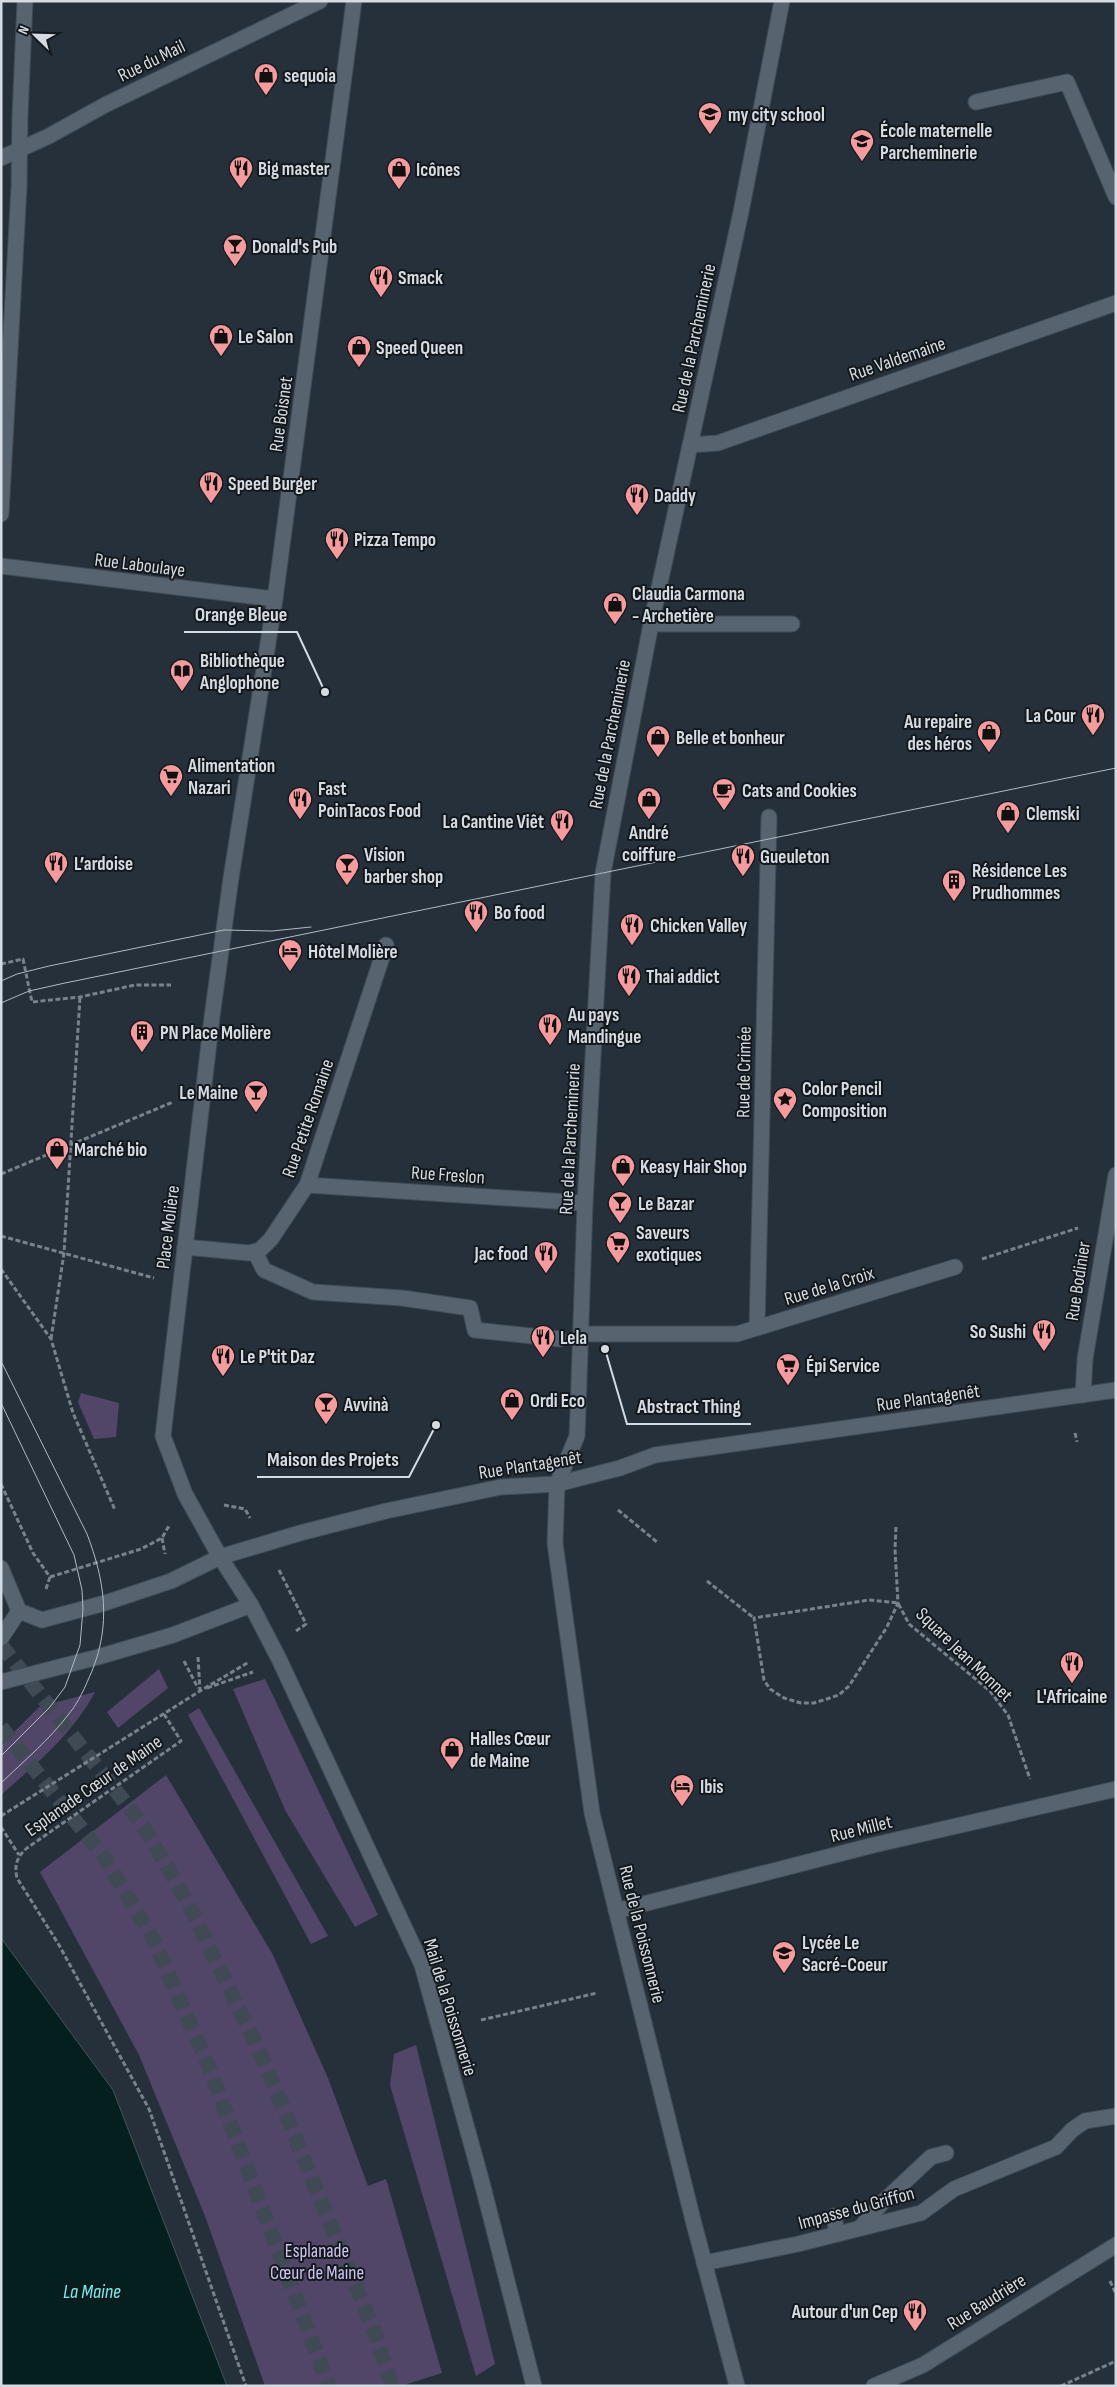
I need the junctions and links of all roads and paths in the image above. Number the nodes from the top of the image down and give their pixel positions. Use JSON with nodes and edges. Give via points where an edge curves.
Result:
{"nodes":[{"id":1,"x":25,"y":1,"type":"edge"},
{"id":2,"x":320,"y":1,"type":"edge"},
{"id":3,"x":354,"y":1,"type":"edge"},
{"id":4,"x":782,"y":1,"type":"edge"},
{"id":5,"x":976,"y":102,"type":"dead end"},
{"id":6,"x":20,"y":147,"type":"junction"},
{"id":7,"x":1,"y":158,"type":"edge"},
{"id":8,"x":1116,"y":197,"type":"edge"},
{"id":9,"x":1116,"y":303,"type":"edge"},
{"id":10,"x":690,"y":445,"type":"junction"},
{"id":11,"x":1,"y":514,"type":"edge"},
{"id":12,"x":1,"y":566,"type":"edge"},
{"id":13,"x":275,"y":599,"type":"junction"},
{"id":14,"x":651,"y":624,"type":"junction"},
{"id":15,"x":792,"y":624,"type":"dead end"},
{"id":16,"x":769,"y":817,"type":"dead end"},
{"id":17,"x":230,"y":890,"type":"joint"},
{"id":18,"x":386,"y":945,"type":"dead end"},
{"id":19,"x":1,"y":964,"type":"edge"},
{"id":20,"x":171,"y":985,"type":"dead end"},
{"id":21,"x":80,"y":997,"type":"junction"},
{"id":22,"x":204,"y":1089,"type":"junction"},
{"id":23,"x":70,"y":1145,"type":"junction"},
{"id":24,"x":1,"y":1174,"type":"edge"},
{"id":25,"x":1116,"y":1175,"type":"edge"},
{"id":26,"x":307,"y":1185,"type":"junction"},
{"id":27,"x":585,"y":1203,"type":"junction"},
{"id":28,"x":1080,"y":1228,"type":"dead end"},
{"id":29,"x":1,"y":1236,"type":"edge"},
{"id":30,"x":185,"y":1247,"type":"junction"},
{"id":31,"x":255,"y":1252,"type":"junction"},
{"id":32,"x":64,"y":1253,"type":"junction"},
{"id":33,"x":955,"y":1267,"type":"joint"},
{"id":34,"x":1,"y":1269,"type":"edge"},
{"id":35,"x":181,"y":1286,"type":"junction"},
{"id":36,"x":757,"y":1328,"type":"junction"},
{"id":37,"x":582,"y":1334,"type":"junction"},
{"id":38,"x":51,"y":1339,"type":"junction"},
{"id":39,"x":560,"y":1339,"type":"dead end"},
{"id":40,"x":1116,"y":1390,"type":"edge"},
{"id":41,"x":1083,"y":1395,"type":"junction"},
{"id":42,"x":1076,"y":1433,"type":"dead end"},
{"id":43,"x":1077,"y":1442,"type":"dead end"},
{"id":44,"x":1,"y":1484,"type":"edge"},
{"id":45,"x":557,"y":1484,"type":"junction"},
{"id":46,"x":116,"y":1510,"type":"dead end"},
{"id":47,"x":196,"y":1510,"type":"junction"},
{"id":48,"x":618,"y":1510,"type":"dead end"},
{"id":49,"x":896,"y":1527,"type":"dead end"},
{"id":50,"x":657,"y":1542,"type":"dead end"},
{"id":51,"x":220,"y":1557,"type":"junction"},
{"id":52,"x":1,"y":1568,"type":"edge"},
{"id":53,"x":707,"y":1581,"type":"dead end"},
{"id":54,"x":898,"y":1603,"type":"junction"},
{"id":55,"x":251,"y":1605,"type":"junction"},
{"id":56,"x":19,"y":1612,"type":"junction"},
{"id":57,"x":754,"y":1618,"type":"junction"},
{"id":58,"x":1,"y":1638,"type":"edge"},
{"id":59,"x":183,"y":1659,"type":"dead end"},
{"id":60,"x":257,"y":1670,"type":"dead end"},
{"id":61,"x":1,"y":1682,"type":"edge"},
{"id":62,"x":200,"y":1691,"type":"junction"},
{"id":63,"x":164,"y":1714,"type":"junction"},
{"id":64,"x":1031,"y":1782,"type":"dead end"},
{"id":65,"x":1116,"y":1789,"type":"edge"},
{"id":66,"x":1,"y":1816,"type":"edge"},
{"id":67,"x":1,"y":1827,"type":"edge"},
{"id":68,"x":20,"y":1855,"type":"junction"},
{"id":69,"x":616,"y":1911,"type":"junction"},
{"id":70,"x":597,"y":1993,"type":"dead end"},
{"id":71,"x":480,"y":2020,"type":"dead end"},
{"id":72,"x":1116,"y":2116,"type":"edge"},
{"id":73,"x":946,"y":2153,"type":"dead end"},
{"id":74,"x":834,"y":2216,"type":"dead end"},
{"id":75,"x":860,"y":2228,"type":"junction"},
{"id":76,"x":837,"y":2234,"type":"junction"},
{"id":77,"x":1116,"y":2244,"type":"edge"},
{"id":78,"x":704,"y":2262,"type":"junction"},
{"id":79,"x":1116,"y":2361,"type":"edge"},
{"id":80,"x":246,"y":2386,"type":"edge"},
{"id":81,"x":534,"y":2386,"type":"edge"},
{"id":82,"x":737,"y":2386,"type":"edge"},
{"id":83,"x":874,"y":2386,"type":"edge"},
{"id":84,"x":1061,"y":2386,"type":"edge"}],
"edges":[{"from":1,"to":6,"type":"street"},
{"from":2,"to":6,"type":"street","name":"Rue du Mail","via":[[105,105],[49,136]]},
{"from":3,"to":13,"type":"street","name":"Rue Boisnet"},
{"from":4,"to":10,"type":"street","name":"Rue de la Parcheminerie","via":[[741,212]]},
{"from":5,"to":8,"type":"street","via":[[1067,82]]},
{"from":6,"to":7,"type":"street","name":"Rue du Mail"},
{"from":6,"to":11,"type":"street"},
{"from":9,"to":10,"type":"street","name":"Rue Valdemaine","via":[[718,443]]},
{"from":10,"to":14,"type":"street","name":"Rue de la Parcheminerie"},
{"from":12,"to":13,"type":"street","name":"Rue Laboulaye"},
{"from":13,"to":17,"type":"street","name":"Rue Boisnet"},
{"from":14,"to":15,"type":"street"},
{"from":14,"to":27,"type":"street","name":"Rue de la Parcheminerie","via":[[603,873]]},
{"from":16,"to":36,"type":"street","name":"Rue de Crimée"},
{"from":17,"to":22,"type":"street","name":"Place Molière"},
{"from":18,"to":26,"type":"street","name":"Rue Petite Romaine"},
{"from":19,"to":21,"type":"path","via":[[23,959],[32,1002]]},
{"from":20,"to":21,"type":"path","via":[[135,985]]},
{"from":21,"to":23,"type":"path"},
{"from":22,"to":23,"type":"path"},
{"from":22,"to":30,"type":"street","name":"Place Molière"},
{"from":23,"to":24,"type":"path"},
{"from":23,"to":32,"type":"path"},
{"from":25,"to":41,"type":"street","name":"Rue Bodinier","via":[[1085,1359]]},
{"from":26,"to":27,"type":"street","name":"Rue Freslon"},
{"from":26,"to":31,"type":"street","name":"Rue Petite Romaine","via":[[271,1239]]},
{"from":27,"to":37,"type":"street","name":"Rue de la Parcheminerie"},
{"from":28,"to":33,"type":"path"},
{"from":29,"to":32,"type":"path"},
{"from":30,"to":31,"type":"street"},
{"from":30,"to":35,"type":"street","name":"Place Molière"},
{"from":31,"to":39,"type":"street","via":[[264,1270],[312,1292],[402,1298],[470,1308],[475,1330]]},
{"from":32,"to":35,"type":"path"},
{"from":32,"to":38,"type":"path"},
{"from":33,"to":36,"type":"street","name":"Rue de la Croix"},
{"from":34,"to":38,"type":"path"},
{"from":35,"to":47,"type":"street","name":"Place Molière","via":[[163,1436],[185,1494]]},
{"from":36,"to":37,"type":"street","name":"Rue de la Croix","via":[[737,1334]]},
{"from":37,"to":45,"type":"street","name":"Rue de la Parcheminerie","via":[[576,1436]]},
{"from":38,"to":46,"type":"path","via":[[73,1413]]},
{"from":40,"to":41,"type":"street","name":"Rue Plantagenêt"},
{"from":41,"to":45,"type":"street","name":"Rue Plantagenêt","via":[[654,1455],[620,1468]]},
{"from":42,"to":43,"type":"path"},
{"from":44,"to":47,"type":"path","via":[[33,1553],[50,1577],[141,1549],[162,1538],[171,1522]]},
{"from":45,"to":51,"type":"street","name":"Rue Plantagenêt","via":[[501,1487],[386,1511],[300,1532]]},
{"from":45,"to":69,"type":"street","name":"Rue de la Poissonnerie","via":[[555,1543],[592,1813]]},
{"from":47,"to":51,"type":"street","name":"Place Molière"},
{"from":48,"to":50,"type":"path"},
{"from":49,"to":54,"type":"path","name":"Square Jean Monnet"},
{"from":51,"to":55,"type":"street","name":"Mail de la Poissonnerie"},
{"from":51,"to":56,"type":"street","name":"Rue Plantagenêt","via":[[170,1581],[75,1612],[42,1620]]},
{"from":52,"to":56,"type":"street"},
{"from":53,"to":57,"type":"path"},
{"from":54,"to":57,"type":"path","name":"Square Jean Monnet","via":[[869,1600]]},
{"from":54,"to":57,"type":"path","name":"Square Jean Monnet","via":[[887,1627],[849,1686],[839,1695],[814,1703],[784,1698],[770,1689],[763,1674]]},
{"from":54,"to":64,"type":"path","name":"Square Jean Monnet","via":[[909,1624],[990,1691],[1008,1715]]},
{"from":55,"to":61,"type":"street","via":[[172,1635]]},
{"from":55,"to":81,"type":"street","name":"Mail de la Poissonnerie","via":[[422,1965]]},
{"from":56,"to":58,"type":"street"},
{"from":59,"to":62,"type":"path"},
{"from":60,"to":62,"type":"path"},
{"from":62,"to":63,"type":"path"},
{"from":63,"to":66,"type":"path"},
{"from":63,"to":68,"type":"path","name":"Esplanade Cœur de Maine","via":[[181,1741]]},
{"from":65,"to":69,"type":"street","name":"Rue Millet","via":[[874,1845]]},
{"from":67,"to":68,"type":"path","name":"Esplanade Cœur de Maine"},
{"from":68,"to":80,"type":"path","name":"Esplanade Cœur de Maine","via":[[16,1864],[17,1878],[149,2109]]},
{"from":69,"to":78,"type":"street","name":"Rue de la Poissonnerie"},
{"from":70,"to":71,"type":"path"},
{"from":72,"to":75,"type":"street","name":"Impasse du Griffon","via":[[1086,2121],[1056,2147],[954,2189],[921,2213]]},
{"from":73,"to":75,"type":"street","via":[[931,2157]]},
{"from":74,"to":76,"type":"street"},
{"from":75,"to":76,"type":"street","name":"Impasse du Griffon"},
{"from":76,"to":78,"type":"street","name":"Impasse du Griffon"},
{"from":77,"to":83,"type":"street","name":"Rue Baudrière","via":[[923,2365]]},
{"from":78,"to":82,"type":"street","name":"Rue de la Poissonnerie"},
{"from":79,"to":84,"type":"path"}]}
